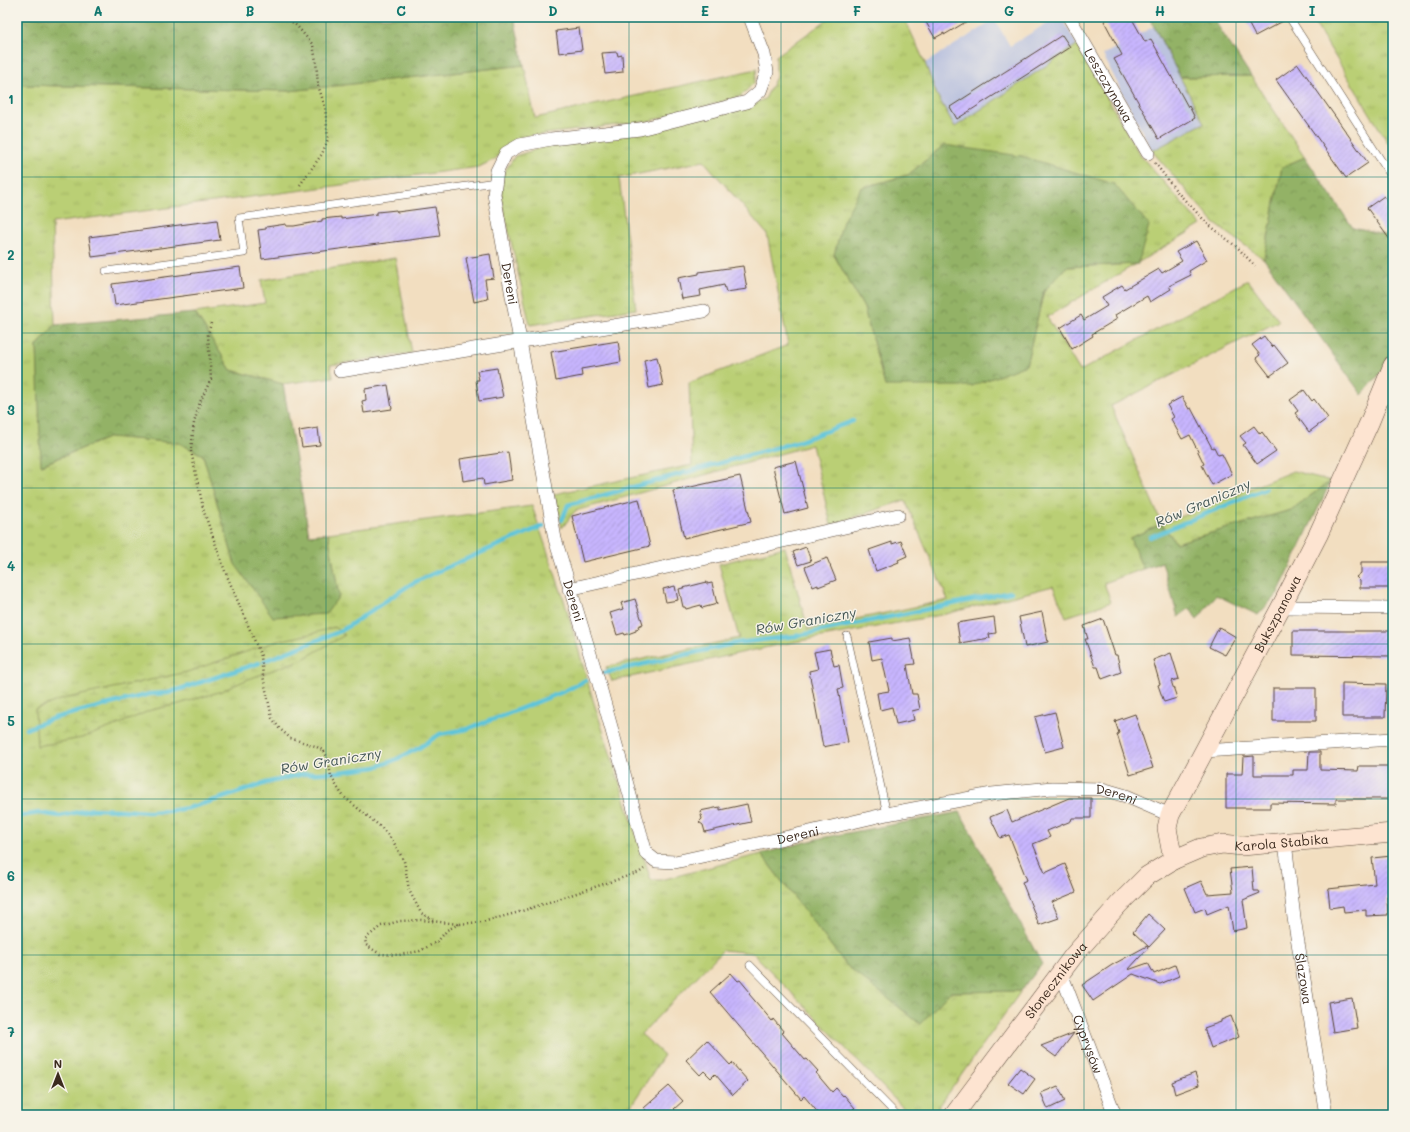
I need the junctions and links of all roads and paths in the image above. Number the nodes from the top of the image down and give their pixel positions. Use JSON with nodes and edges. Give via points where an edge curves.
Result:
{"nodes":[{"id":1,"x":286,"y":17,"type":"edge"},
{"id":2,"x":750,"y":17,"type":"edge"},
{"id":3,"x":1070,"y":17,"type":"edge"},
{"id":4,"x":1289,"y":17,"type":"edge"},
{"id":5,"x":1148,"y":153,"type":"joint"},
{"id":6,"x":1393,"y":179,"type":"edge"},
{"id":7,"x":496,"y":182,"type":"junction"},
{"id":8,"x":300,"y":185,"type":"dead end"},
{"id":9,"x":1255,"y":266,"type":"dead end"},
{"id":10,"x":106,"y":271,"type":"dead end"},
{"id":11,"x":704,"y":311,"type":"dead end"},
{"id":12,"x":211,"y":323,"type":"dead end"},
{"id":13,"x":520,"y":342,"type":"junction"},
{"id":14,"x":1393,"y":365,"type":"edge"},
{"id":15,"x":340,"y":371,"type":"dead end"},
{"id":16,"x":898,"y":515,"type":"dead end"},
{"id":17,"x":570,"y":589,"type":"junction"},
{"id":18,"x":1281,"y":607,"type":"junction"},
{"id":19,"x":1393,"y":608,"type":"edge"},
{"id":20,"x":847,"y":636,"type":"dead end"},
{"id":21,"x":1393,"y":739,"type":"edge"},
{"id":22,"x":1204,"y":751,"type":"junction"},
{"id":23,"x":887,"y":814,"type":"junction"},
{"id":24,"x":1170,"y":815,"type":"junction"},
{"id":25,"x":1393,"y":833,"type":"edge"},
{"id":26,"x":1285,"y":842,"type":"junction"},
{"id":27,"x":1173,"y":860,"type":"junction"},
{"id":28,"x":656,"y":861,"type":"junction"},
{"id":29,"x":435,"y":921,"type":"junction"},
{"id":30,"x":459,"y":924,"type":"junction"},
{"id":31,"x":750,"y":965,"type":"dead end"},
{"id":32,"x":1061,"y":973,"type":"junction"},
{"id":33,"x":897,"y":1115,"type":"edge"},
{"id":34,"x":954,"y":1115,"type":"edge"},
{"id":35,"x":1115,"y":1115,"type":"edge"},
{"id":36,"x":1326,"y":1115,"type":"edge"}],
"edges":[{"from":1,"to":8,"type":"path","via":[[313,45],[327,126],[328,139],[322,154]]},
{"from":2,"to":7,"type":"street","name":"Dereni","via":[[764,54],[767,72],[760,91],[747,102],[640,129],[520,145],[506,153],[497,170]]},
{"from":3,"to":5,"type":"street","name":"Leszczynowa"},
{"from":4,"to":6,"type":"lane"},
{"from":5,"to":9,"type":"path","via":[[1178,193]]},
{"from":7,"to":10,"type":"lane","via":[[239,218],[244,253]]},
{"from":7,"to":13,"type":"street","name":"Dereni","via":[[494,194]]},
{"from":11,"to":13,"type":"street"},
{"from":12,"to":29,"type":"path","via":[[208,335],[211,379],[200,402],[190,451],[204,512],[225,571],[261,656],[272,718],[290,738],[324,751],[331,776],[344,797],[381,826],[393,841],[404,861],[409,890],[421,913]]},
{"from":13,"to":15,"type":"street"},
{"from":13,"to":17,"type":"street","name":"Dereni","via":[[555,539]]},
{"from":14,"to":18,"type":"street","name":"Bukszpanowa","via":[[1318,535]]},
{"from":16,"to":17,"type":"street"},
{"from":17,"to":28,"type":"street","name":"Dereni","via":[[646,852]]},
{"from":18,"to":19,"type":"street"},
{"from":18,"to":22,"type":"street","name":"Bukszpanowa"},
{"from":20,"to":23,"type":"lane"},
{"from":21,"to":22,"type":"street"},
{"from":22,"to":24,"type":"street","name":"Bukszpanowa"},
{"from":23,"to":24,"type":"street","name":"Dereni","via":[[992,794],[1052,788],[1102,789],[1126,796]]},
{"from":23,"to":28,"type":"street","name":"Dereni","via":[[675,862]]},
{"from":24,"to":27,"type":"street","name":"Bukszpanowa","via":[[1167,828]]},
{"from":25,"to":26,"type":"street","name":"Karola Stabika"},
{"from":26,"to":27,"type":"street","name":"Karola Stabika","via":[[1242,846],[1223,844],[1201,848]]},
{"from":26,"to":36,"type":"street","name":"Ślazowa","via":[[1294,918]]},
{"from":27,"to":32,"type":"street","name":"Słonecznikowa","via":[[1147,876],[1125,898]]},
{"from":28,"to":30,"type":"path","via":[[640,872],[516,913],[482,922]]},
{"from":29,"to":30,"type":"path"},
{"from":29,"to":30,"type":"path","via":[[400,921],[381,926],[366,939],[366,945],[380,954],[399,955],[420,951],[438,941],[447,930]]},
{"from":31,"to":33,"type":"lane"},
{"from":32,"to":34,"type":"street","name":"Słonecznikowa"},
{"from":32,"to":35,"type":"street","name":"Cyprysów"}]}
